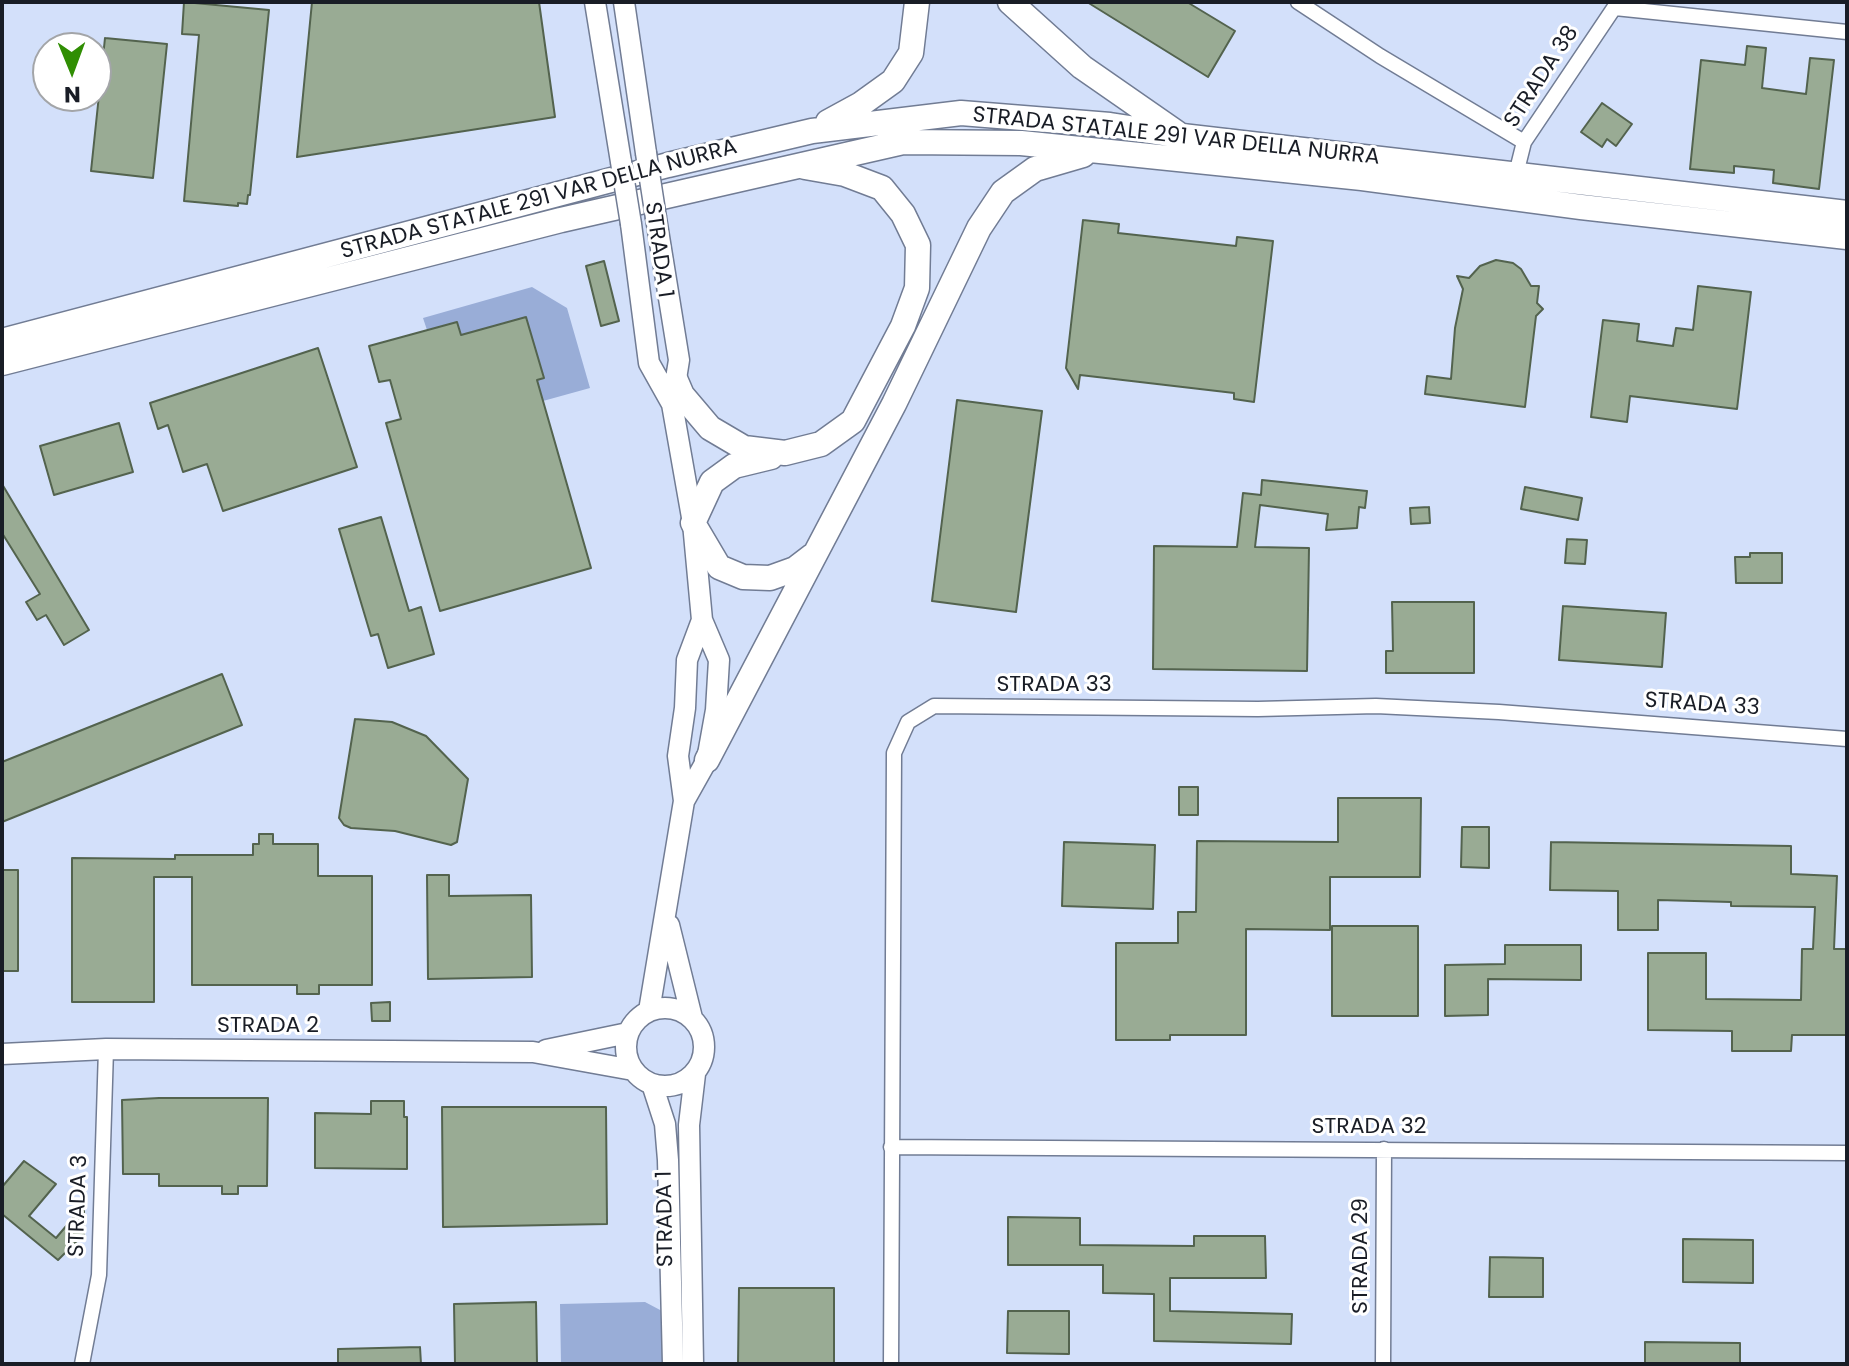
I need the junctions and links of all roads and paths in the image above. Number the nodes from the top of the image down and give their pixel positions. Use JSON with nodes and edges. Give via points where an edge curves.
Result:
{"nodes":[{"id":1,"x":595,"y":2,"type":"edge"},
{"id":2,"x":624,"y":2,"type":"edge"},
{"id":3,"x":917,"y":2,"type":"edge"},
{"id":4,"x":1010,"y":2,"type":"edge"},
{"id":5,"x":1298,"y":2,"type":"edge"},
{"id":6,"x":1617,"y":5,"type":"edge"},
{"id":7,"x":1847,"y":32,"type":"edge"},
{"id":8,"x":812,"y":131,"type":"junction"},
{"id":9,"x":1182,"y":136,"type":"junction"},
{"id":10,"x":1524,"y":142,"type":"junction"},
{"id":11,"x":1110,"y":152,"type":"junction"},
{"id":12,"x":794,"y":165,"type":"junction"},
{"id":13,"x":1516,"y":174,"type":"junction"},
{"id":14,"x":1847,"y":213,"type":"edge"},
{"id":15,"x":1847,"y":237,"type":"edge"},
{"id":16,"x":2,"y":341,"type":"edge"},
{"id":17,"x":2,"y":363,"type":"edge"},
{"id":18,"x":674,"y":392,"type":"junction"},
{"id":19,"x":785,"y":453,"type":"junction"},
{"id":20,"x":693,"y":523,"type":"junction"},
{"id":21,"x":816,"y":554,"type":"junction"},
{"id":22,"x":702,"y":620,"type":"junction"},
{"id":23,"x":1847,"y":739,"type":"edge"},
{"id":24,"x":707,"y":760,"type":"junction"},
{"id":25,"x":684,"y":801,"type":"junction"},
{"id":26,"x":666,"y":915,"type":"junction"},
{"id":27,"x":649,"y":1011,"type":"junction"},
{"id":28,"x":692,"y":1018,"type":"junction"},
{"id":29,"x":628,"y":1033,"type":"junction"},
{"id":30,"x":106,"y":1049,"type":"junction"},
{"id":31,"x":533,"y":1052,"type":"junction"},
{"id":32,"x":2,"y":1054,"type":"edge"},
{"id":33,"x":633,"y":1070,"type":"junction"},
{"id":34,"x":695,"y":1074,"type":"junction"},
{"id":35,"x":652,"y":1084,"type":"junction"},
{"id":36,"x":891,"y":1147,"type":"junction"},
{"id":37,"x":1384,"y":1149,"type":"junction"},
{"id":38,"x":1847,"y":1153,"type":"edge"},
{"id":39,"x":82,"y":1364,"type":"edge"},
{"id":40,"x":673,"y":1364,"type":"edge"},
{"id":41,"x":693,"y":1364,"type":"edge"},
{"id":42,"x":891,"y":1364,"type":"edge"},
{"id":43,"x":1383,"y":1364,"type":"edge"}],
"edges":[{"from":1,"to":18,"type":"street","name":"STRADA 1","bridge":true,"via":[[649,363]]},
{"from":2,"to":18,"type":"street","name":"STRADA 1","bridge":true,"via":[[679,360]]},
{"from":3,"to":8,"type":"main road","via":[[911,53],[893,81]]},
{"from":4,"to":9,"type":"main road","via":[[1082,67]]},
{"from":5,"to":10,"type":"street"},
{"from":6,"to":7,"type":"street","name":"STRADA 38"},
{"from":6,"to":10,"type":"street","name":"STRADA 38"},
{"from":8,"to":9,"type":"main road","name":"STRADA STATALE 291 VAR DELLA NURRA","via":[[961,113]]},
{"from":8,"to":16,"type":"main road","name":"STRADA STATALE 291 VAR DELLA NURRA"},
{"from":9,"to":13,"type":"main road","name":"STRADA STATALE 291 VAR DELLA NURRA"},
{"from":10,"to":13,"type":"street","name":"STRADA 38"},
{"from":11,"to":12,"type":"main road","name":"STRADA STATALE 291 VAR DELLA NURRA","via":[[1021,143],[903,142]]},
{"from":11,"to":15,"type":"main road","name":"STRADA STATALE 291 VAR DELLA NURRA"},
{"from":11,"to":21,"type":"main road","via":[[1074,156],[1035,169],[1003,192],[979,228]]},
{"from":12,"to":17,"type":"main road","name":"STRADA STATALE 291 VAR DELLA NURRA"},
{"from":12,"to":19,"type":"main road","via":[[845,174],[882,188],[918,245],[917,288],[853,421],[821,444]]},
{"from":13,"to":14,"type":"main road","name":"STRADA STATALE 291 VAR DELLA NURRA"},
{"from":18,"to":19,"type":"main road","via":[[710,428],[744,448]]},
{"from":18,"to":20,"type":"street","name":"STRADA 1"},
{"from":19,"to":20,"type":"main road","via":[[734,466],[712,482]]},
{"from":20,"to":21,"type":"main road","via":[[719,567],[743,577],[770,578]]},
{"from":20,"to":22,"type":"street","name":"STRADA 1"},
{"from":21,"to":24,"type":"main road"},
{"from":22,"to":24,"type":"street","name":"STRADA 1","via":[[719,660]]},
{"from":22,"to":25,"type":"street","name":"STRADA 1","via":[[687,660],[678,756]]},
{"from":23,"to":36,"type":"street","name":"STRADA 33","via":[[1376,706],[934,706],[908,722],[894,753]]},
{"from":24,"to":25,"type":"street","name":"STRADA 1"},
{"from":25,"to":26,"type":"street","name":"STRADA 1"},
{"from":26,"to":27,"type":"street","name":"STRADA 1"},
{"from":26,"to":28,"type":"street","name":"STRADA 1"},
{"from":27,"to":28,"type":"street","via":[[667,1007]]},
{"from":27,"to":29,"type":"street"},
{"from":28,"to":34,"type":"street","via":[[705,1045]]},
{"from":29,"to":31,"type":"street","name":"STRADA 2"},
{"from":29,"to":33,"type":"street","via":[[626,1053]]},
{"from":30,"to":31,"type":"street","name":"STRADA 2"},
{"from":30,"to":32,"type":"street","name":"STRADA 2"},
{"from":30,"to":39,"type":"street","name":"STRADA 3","via":[[99,1275]]},
{"from":31,"to":33,"type":"street","name":"STRADA 2"},
{"from":33,"to":35,"type":"street"},
{"from":34,"to":35,"type":"street","via":[[675,1085]]},
{"from":34,"to":41,"type":"street","name":"STRADA 1","via":[[689,1125]]},
{"from":35,"to":40,"type":"street","name":"STRADA 1","via":[[665,1124]]},
{"from":36,"to":37,"type":"street","name":"STRADA 32"},
{"from":36,"to":42,"type":"street","name":"STRADA 33"},
{"from":37,"to":38,"type":"street","name":"STRADA 32"},
{"from":37,"to":43,"type":"street","name":"STRADA 29"}]}
